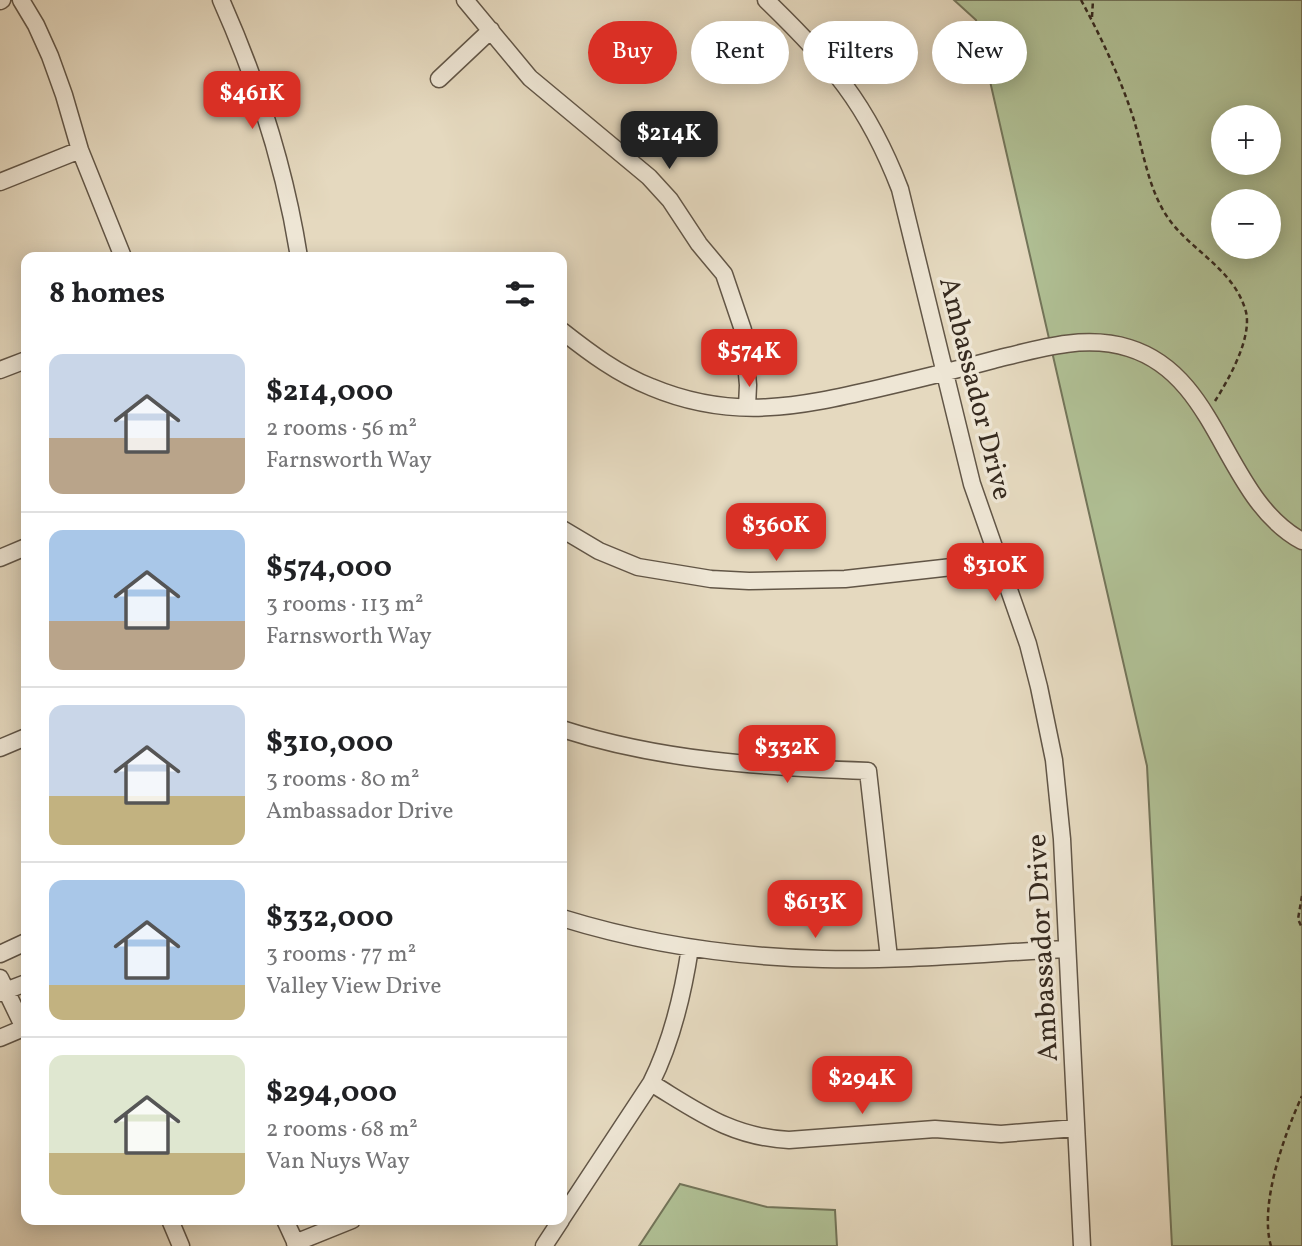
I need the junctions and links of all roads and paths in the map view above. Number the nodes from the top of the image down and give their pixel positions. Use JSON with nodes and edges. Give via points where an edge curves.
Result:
{"nodes":[{"id":1,"x":21,"y":0,"type":"edge"},
{"id":2,"x":221,"y":0,"type":"edge"},
{"id":3,"x":465,"y":0,"type":"edge"},
{"id":4,"x":766,"y":0,"type":"edge"},
{"id":5,"x":1081,"y":0,"type":"edge"},
{"id":6,"x":1093,"y":0,"type":"edge"},
{"id":7,"x":1092,"y":21,"type":"junction"},
{"id":8,"x":491,"y":30,"type":"junction"},
{"id":9,"x":439,"y":79,"type":"dead end"},
{"id":10,"x":80,"y":150,"type":"junction"},
{"id":11,"x":0,"y":182,"type":"edge"},
{"id":12,"x":121,"y":252,"type":"edge"},
{"id":13,"x":298,"y":252,"type":"edge"},
{"id":14,"x":567,"y":335,"type":"edge"},
{"id":15,"x":21,"y":362,"type":"edge"},
{"id":16,"x":0,"y":370,"type":"edge"},
{"id":17,"x":944,"y":372,"type":"junction"},
{"id":18,"x":747,"y":407,"type":"junction"},
{"id":19,"x":1206,"y":417,"type":"junction"},
{"id":20,"x":567,"y":532,"type":"edge"},
{"id":21,"x":1302,"y":541,"type":"edge"},
{"id":22,"x":21,"y":549,"type":"edge"},
{"id":23,"x":996,"y":554,"type":"junction"},
{"id":24,"x":0,"y":558,"type":"edge"},
{"id":25,"x":567,"y":730,"type":"edge"},
{"id":26,"x":21,"y":739,"type":"edge"},
{"id":27,"x":0,"y":748,"type":"edge"},
{"id":28,"x":1302,"y":896,"type":"edge"},
{"id":29,"x":567,"y":919,"type":"edge"},
{"id":30,"x":1302,"y":928,"type":"edge"},
{"id":31,"x":21,"y":944,"type":"edge"},
{"id":32,"x":690,"y":948,"type":"junction"},
{"id":33,"x":1067,"y":949,"type":"junction"},
{"id":34,"x":0,"y":954,"type":"edge"},
{"id":35,"x":889,"y":958,"type":"junction"},
{"id":36,"x":21,"y":984,"type":"edge"},
{"id":37,"x":2,"y":987,"type":"edge"},
{"id":38,"x":21,"y":1021,"type":"edge"},
{"id":39,"x":21,"y":1030,"type":"edge"},
{"id":40,"x":0,"y":1038,"type":"edge"},
{"id":41,"x":651,"y":1083,"type":"junction"},
{"id":42,"x":1302,"y":1096,"type":"edge"},
{"id":43,"x":1076,"y":1128,"type":"junction"},
{"id":44,"x":567,"y":1210,"type":"edge"},
{"id":45,"x":172,"y":1225,"type":"edge"},
{"id":46,"x":287,"y":1225,"type":"edge"},
{"id":47,"x":341,"y":1225,"type":"edge"},
{"id":48,"x":557,"y":1225,"type":"edge"},
{"id":49,"x":296,"y":1245,"type":"edge"},
{"id":50,"x":181,"y":1246,"type":"edge"},
{"id":51,"x":544,"y":1246,"type":"edge"},
{"id":52,"x":1082,"y":1246,"type":"edge"},
{"id":53,"x":1271,"y":1246,"type":"edge"}],
"edges":[{"from":1,"to":10,"type":"street","via":[[50,56]]},
{"from":2,"to":13,"type":"street","via":[[247,58],[268,123]]},
{"from":3,"to":8,"type":"street"},
{"from":4,"to":17,"type":"street","name":"Ambassador Drive","via":[[840,76],[879,139],[900,189]]},
{"from":5,"to":7,"type":"path"},
{"from":6,"to":7,"type":"path"},
{"from":7,"to":19,"type":"path","via":[[1133,116],[1164,212],[1233,285],[1246,314],[1234,365]]},
{"from":8,"to":9,"type":"street"},
{"from":8,"to":18,"type":"street","via":[[530,78],[649,177],[724,274],[743,330]]},
{"from":10,"to":11,"type":"street"},
{"from":10,"to":12,"type":"street"},
{"from":14,"to":18,"type":"street","via":[[599,360],[651,387],[710,404]]},
{"from":15,"to":16,"type":"street"},
{"from":17,"to":18,"type":"street","via":[[813,404]]},
{"from":17,"to":19,"type":"street","via":[[1044,347],[1105,343],[1154,359],[1178,379]]},
{"from":17,"to":23,"type":"street","name":"Ambassador Drive","via":[[972,484]]},
{"from":19,"to":21,"type":"street","via":[[1259,503]]},
{"from":20,"to":23,"type":"street","via":[[638,567],[736,580],[845,579],[951,567]]},
{"from":22,"to":24,"type":"street"},
{"from":23,"to":33,"type":"street","name":"Ambassador Drive","via":[[1028,644],[1054,760]]},
{"from":25,"to":35,"type":"street","via":[[685,758],[868,771]]},
{"from":26,"to":27,"type":"street"},
{"from":28,"to":30,"type":"path","via":[[1298,919]]},
{"from":29,"to":32,"type":"street"},
{"from":31,"to":34,"type":"street"},
{"from":32,"to":35,"type":"street","via":[[779,957]]},
{"from":32,"to":41,"type":"street","via":[[670,1037]]},
{"from":33,"to":35,"type":"street"},
{"from":33,"to":43,"type":"street","name":"Ambassador Drive"},
{"from":36,"to":37,"type":"street"},
{"from":37,"to":38,"type":"street"},
{"from":39,"to":40,"type":"street"},
{"from":41,"to":43,"type":"street","via":[[719,1124],[768,1139],[935,1129],[1001,1134]]},
{"from":41,"to":44,"type":"street"},
{"from":42,"to":53,"type":"path","via":[[1273,1186],[1268,1211]]},
{"from":43,"to":52,"type":"street","name":"Ambassador Drive"},
{"from":45,"to":50,"type":"street"},
{"from":46,"to":49,"type":"street"},
{"from":47,"to":49,"type":"street"},
{"from":48,"to":51,"type":"street"}]}
